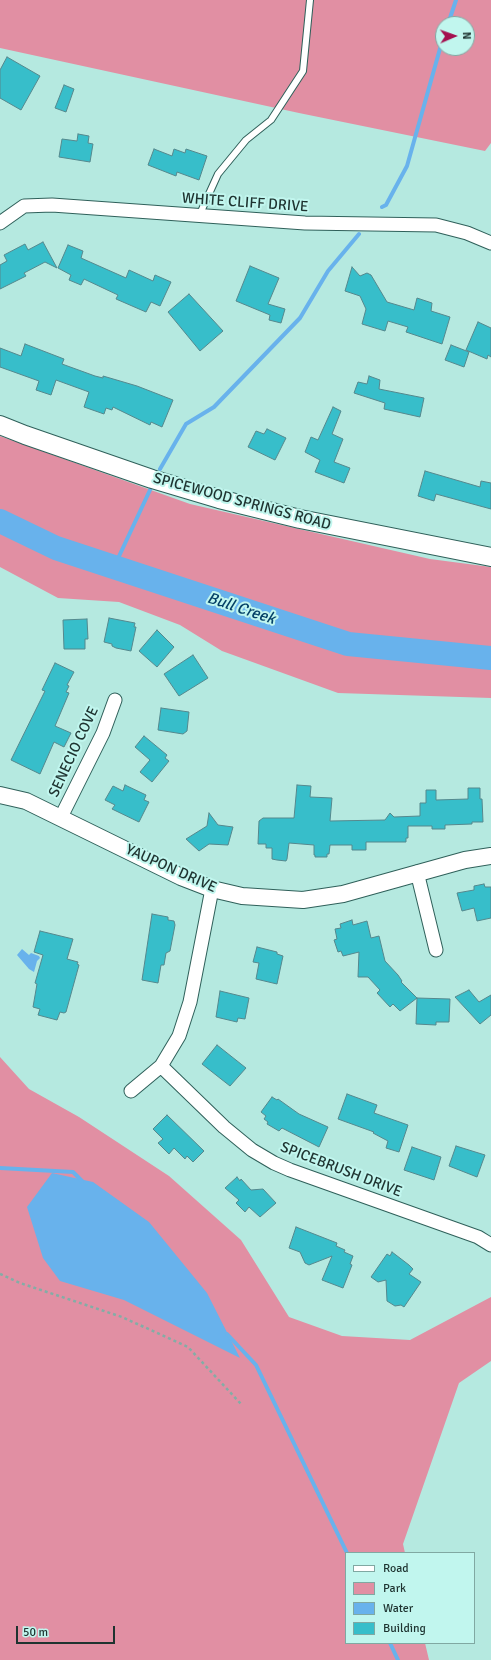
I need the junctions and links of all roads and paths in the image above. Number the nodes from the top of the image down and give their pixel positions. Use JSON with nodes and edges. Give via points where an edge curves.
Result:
{"nodes":[{"id":1,"x":310,"y":0,"type":"edge"},
{"id":2,"x":198,"y":216,"type":"junction"},
{"id":3,"x":0,"y":224,"type":"edge"},
{"id":4,"x":491,"y":243,"type":"edge"},
{"id":5,"x":0,"y":425,"type":"edge"},
{"id":6,"x":491,"y":557,"type":"edge"},
{"id":7,"x":115,"y":700,"type":"dead end"},
{"id":8,"x":0,"y":795,"type":"edge"},
{"id":9,"x":61,"y":817,"type":"junction"},
{"id":10,"x":491,"y":856,"type":"edge"},
{"id":11,"x":417,"y":872,"type":"junction"},
{"id":12,"x":212,"y":889,"type":"junction"},
{"id":13,"x":436,"y":950,"type":"dead end"},
{"id":14,"x":161,"y":1066,"type":"junction"},
{"id":15,"x":130,"y":1091,"type":"dead end"},
{"id":16,"x":491,"y":1245,"type":"edge"},
{"id":17,"x":0,"y":1274,"type":"edge"},
{"id":18,"x":241,"y":1404,"type":"dead end"}],
"edges":[{"from":1,"to":2,"type":"lane","via":[[303,71],[271,120],[246,140],[218,174]]},
{"from":2,"to":3,"type":"street","name":"WHITE CLIFF DRIVE","via":[[52,205],[24,206]]},
{"from":2,"to":4,"type":"street","name":"WHITE CLIFF DRIVE","via":[[305,223],[436,225],[467,232]]},
{"from":5,"to":6,"type":"main road","name":"SPICEWOOD SPRINGS ROAD","via":[[152,479],[219,499],[300,520]]},
{"from":7,"to":9,"type":"street","name":"SENECIO COVE","via":[[103,732]]},
{"from":8,"to":9,"type":"street","name":"YAUPON DRIVE","via":[[26,801]]},
{"from":9,"to":12,"type":"street","name":"YAUPON DRIVE","via":[[181,877]]},
{"from":10,"to":11,"type":"street","name":"YAUPON DRIVE"},
{"from":11,"to":12,"type":"street","name":"YAUPON DRIVE","via":[[343,894],[303,900],[242,896]]},
{"from":11,"to":13,"type":"street"},
{"from":12,"to":14,"type":"street","via":[[190,1002],[179,1036]]},
{"from":14,"to":15,"type":"street"},
{"from":14,"to":16,"type":"street","name":"SPICEBRUSH DRIVE","via":[[224,1127],[252,1150],[274,1163],[478,1237]]},
{"from":17,"to":18,"type":"path","via":[[122,1317],[188,1347]]}]}
